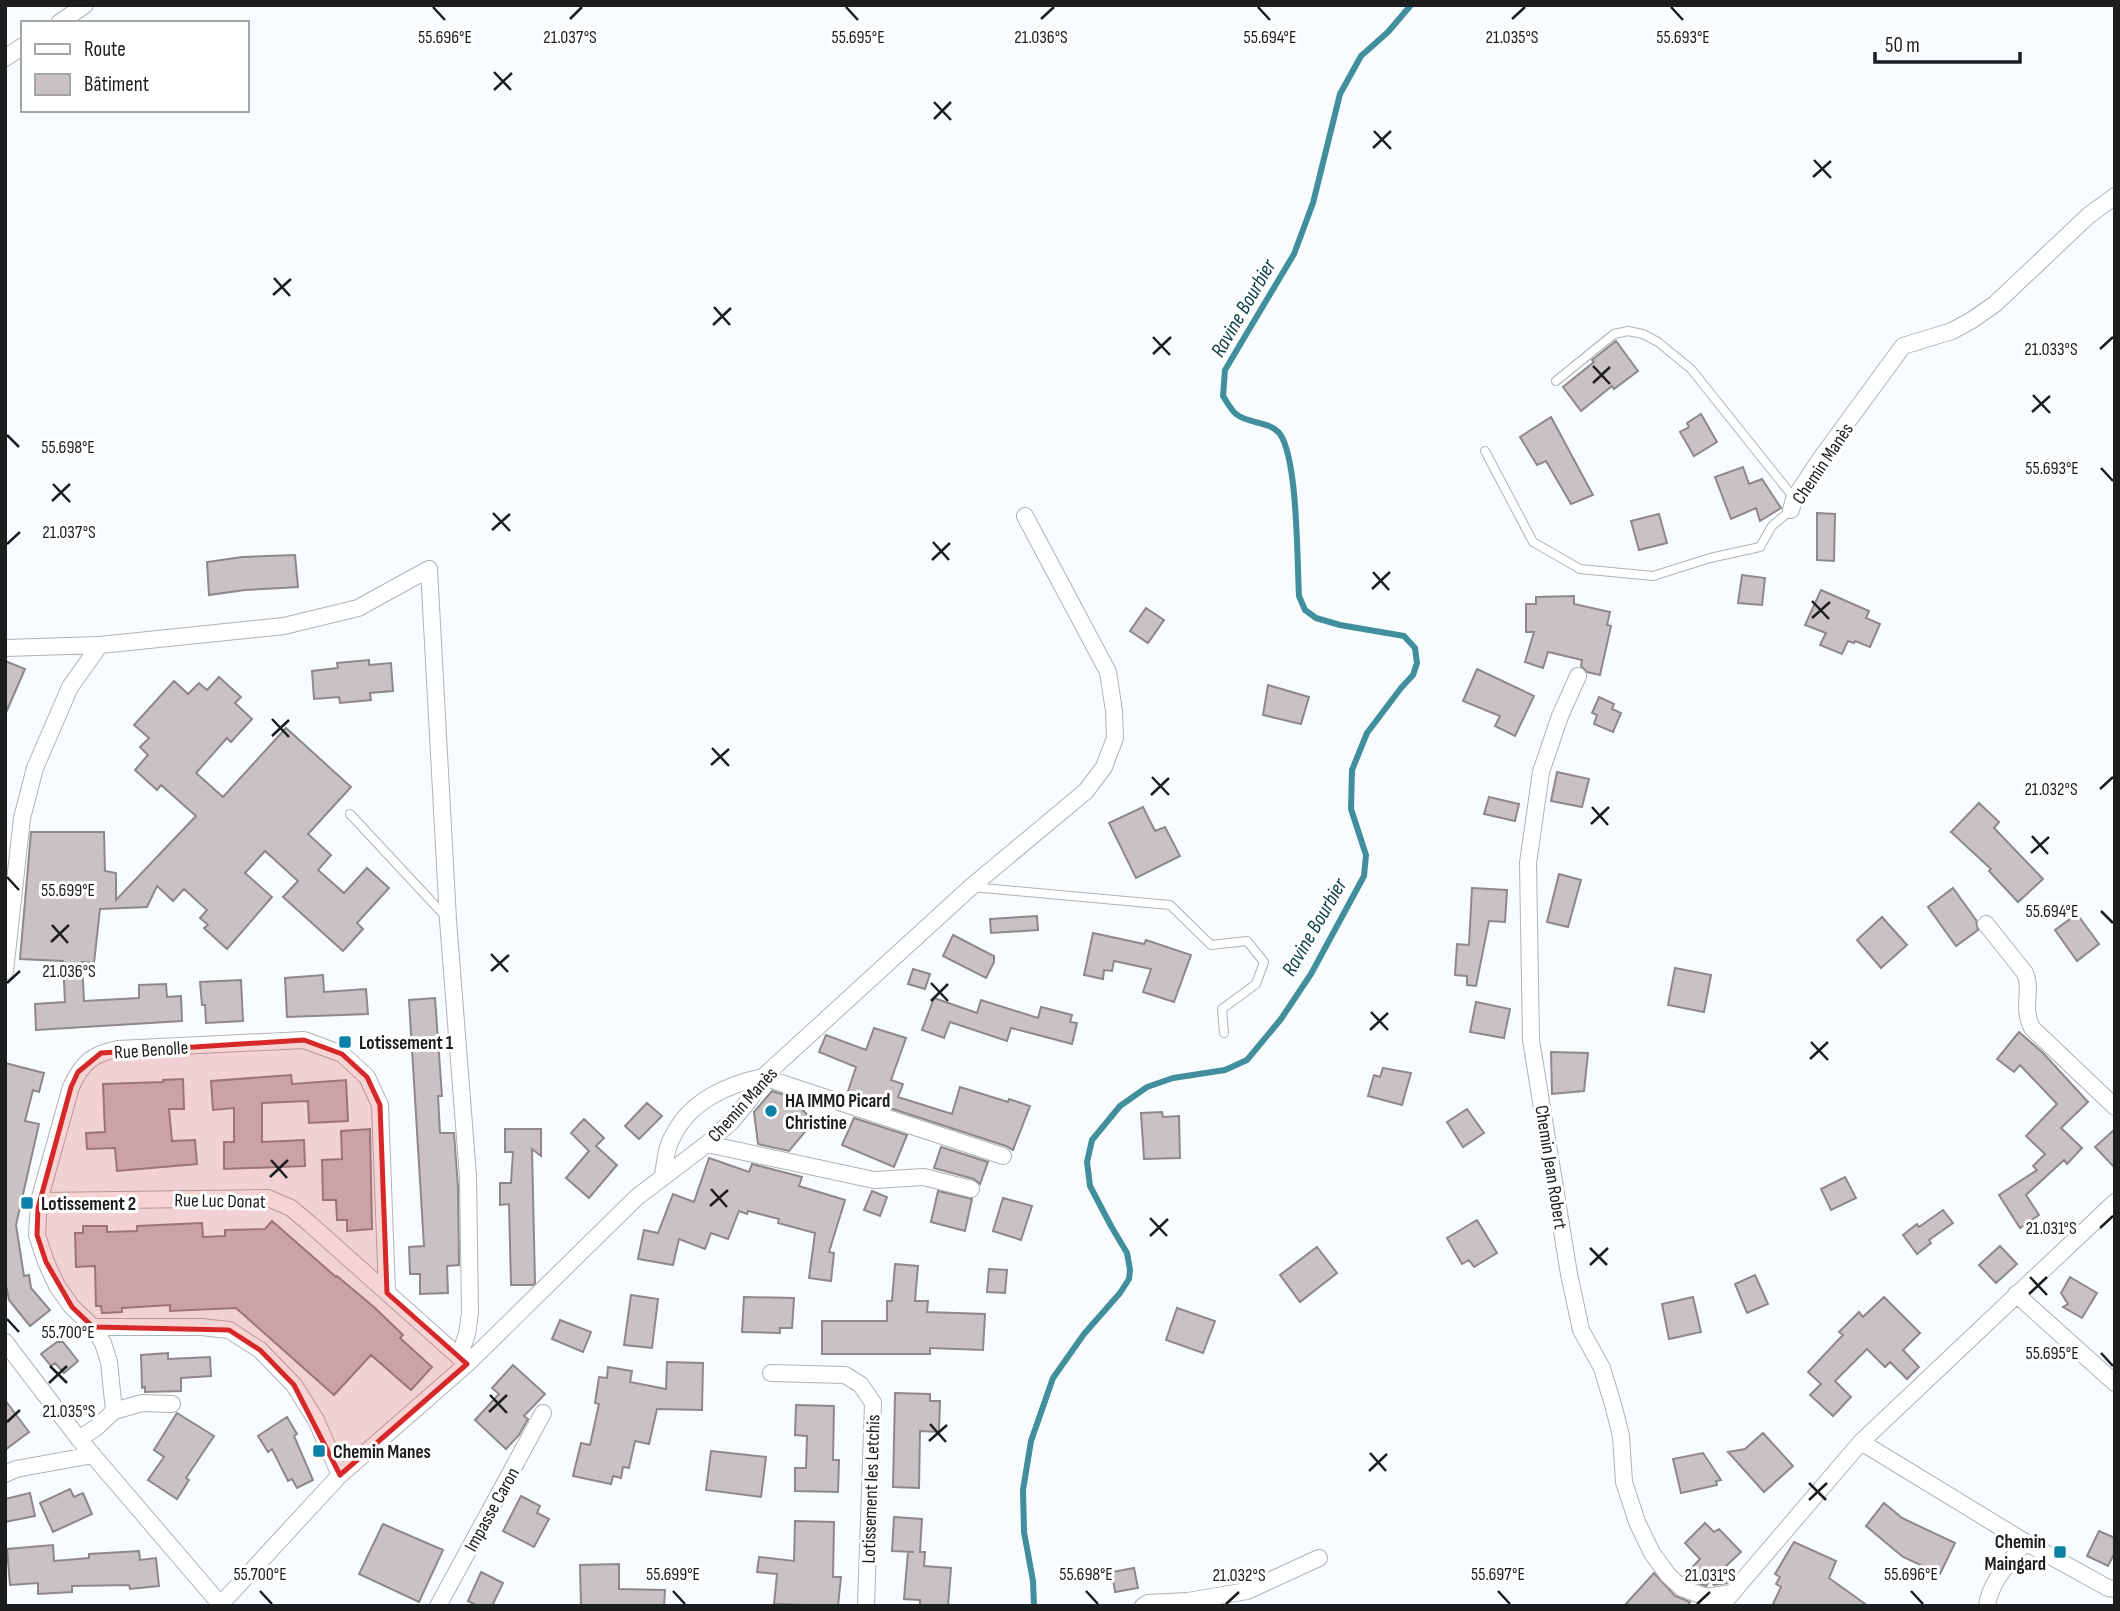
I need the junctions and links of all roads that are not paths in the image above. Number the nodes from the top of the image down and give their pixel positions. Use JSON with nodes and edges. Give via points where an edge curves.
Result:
{"nodes":[{"id":1,"x":85,"y":5,"type":"edge"},
{"id":2,"x":62,"y":21,"type":"edge"},
{"id":3,"x":21,"y":47,"type":"edge"},
{"id":4,"x":5,"y":58,"type":"edge"},
{"id":5,"x":2115,"y":196,"type":"edge"},
{"id":6,"x":1556,"y":381,"type":"dead end"},
{"id":7,"x":1485,"y":451,"type":"dead end"},
{"id":8,"x":1793,"y":504,"type":"junction"},
{"id":9,"x":1024,"y":516,"type":"dead end"},
{"id":10,"x":100,"y":645,"type":"junction"},
{"id":11,"x":5,"y":648,"type":"edge"},
{"id":12,"x":1578,"y":676,"type":"dead end"},
{"id":13,"x":350,"y":814,"type":"dead end"},
{"id":14,"x":971,"y":887,"type":"junction"},
{"id":15,"x":448,"y":920,"type":"junction"},
{"id":16,"x":1986,"y":924,"type":"dead end"},
{"id":17,"x":5,"y":971,"type":"edge"},
{"id":18,"x":1224,"y":1033,"type":"dead end"},
{"id":19,"x":763,"y":1077,"type":"junction"},
{"id":20,"x":2115,"y":1107,"type":"edge"},
{"id":21,"x":707,"y":1144,"type":"junction"},
{"id":22,"x":1003,"y":1156,"type":"dead end"},
{"id":23,"x":663,"y":1176,"type":"junction"},
{"id":24,"x":971,"y":1189,"type":"dead end"},
{"id":25,"x":39,"y":1200,"type":"junction"},
{"id":26,"x":2115,"y":1202,"type":"edge"},
{"id":27,"x":387,"y":1293,"type":"junction"},
{"id":28,"x":2016,"y":1293,"type":"junction"},
{"id":29,"x":93,"y":1327,"type":"junction"},
{"id":30,"x":5,"y":1342,"type":"edge"},
{"id":31,"x":463,"y":1360,"type":"junction"},
{"id":32,"x":771,"y":1373,"type":"dead end"},
{"id":33,"x":2115,"y":1383,"type":"edge"},
{"id":34,"x":172,"y":1404,"type":"dead end"},
{"id":35,"x":114,"y":1411,"type":"junction"},
{"id":36,"x":544,"y":1413,"type":"dead end"},
{"id":37,"x":79,"y":1439,"type":"junction"},
{"id":38,"x":1861,"y":1442,"type":"junction"},
{"id":39,"x":93,"y":1455,"type":"junction"},
{"id":40,"x":5,"y":1474,"type":"edge"},
{"id":41,"x":340,"y":1475,"type":"junction"},
{"id":42,"x":2025,"y":1542,"type":"junction"},
{"id":43,"x":1319,"y":1558,"type":"dead end"},
{"id":44,"x":2115,"y":1589,"type":"edge"},
{"id":45,"x":1732,"y":1593,"type":"junction"},
{"id":46,"x":219,"y":1605,"type":"edge"},
{"id":47,"x":438,"y":1606,"type":"edge"},
{"id":48,"x":866,"y":1606,"type":"edge"},
{"id":49,"x":1143,"y":1606,"type":"edge"},
{"id":50,"x":1720,"y":1606,"type":"edge"},
{"id":51,"x":1987,"y":1606,"type":"edge"}],
"edges":[{"from":1,"to":2,"type":"street"},
{"from":3,"to":4,"type":"street"},
{"from":5,"to":8,"type":"street","name":"Chemin Manès","via":[[1995,304],[1952,331],[1903,346]]},
{"from":6,"to":8,"type":"lane","via":[[1614,334],[1643,334],[1691,369]]},
{"from":7,"to":8,"type":"lane","name":"Chemin Manès","via":[[1533,542],[1580,569],[1653,576],[1760,547]]},
{"from":9,"to":14,"type":"street","name":"Chemin Manès","via":[[1108,672],[1115,738],[1104,767],[1086,791]]},
{"from":10,"to":11,"type":"street"},
{"from":10,"to":15,"type":"street","via":[[284,626],[358,608],[429,569]]},
{"from":10,"to":17,"type":"street","via":[[70,687],[35,768],[22,818]]},
{"from":12,"to":45,"type":"street","name":"Chemin Jean Robert","via":[[1541,772],[1528,863],[1531,1040],[1569,1274],[1581,1330],[1602,1368],[1614,1408],[1624,1482],[1652,1553],[1682,1588],[1706,1597]]},
{"from":13,"to":15,"type":"lane"},
{"from":14,"to":18,"type":"lane","via":[[1170,905],[1211,945],[1247,941],[1264,962],[1256,984],[1222,1009]]},
{"from":14,"to":19,"type":"street","name":"Chemin Manès"},
{"from":15,"to":31,"type":"street","via":[[468,1176],[470,1312]]},
{"from":16,"to":20,"type":"street","via":[[2028,979],[2025,1012],[2032,1028]]},
{"from":19,"to":21,"type":"street","name":"Chemin Manès","via":[[732,1121]]},
{"from":19,"to":22,"type":"street"},
{"from":19,"to":23,"type":"street","via":[[730,1086],[694,1108],[673,1135]]},
{"from":21,"to":23,"type":"street","name":"Chemin Manès"},
{"from":21,"to":24,"type":"street","via":[[874,1180],[923,1177]]},
{"from":23,"to":31,"type":"street","name":"Chemin Manès"},
{"from":25,"to":27,"type":"street","name":"Rue Luc Donat","via":[[268,1198],[291,1209]]},
{"from":25,"to":27,"type":"street","name":"Rue Benolle","via":[[71,1087],[78,1072],[101,1052],[304,1040],[342,1054],[367,1077],[380,1105]]},
{"from":25,"to":29,"type":"street","name":"Rue Benolle","via":[[37,1236],[46,1262],[72,1307]]},
{"from":26,"to":28,"type":"street"},
{"from":27,"to":31,"type":"street","name":"Rue Luc Donat"},
{"from":28,"to":33,"type":"street"},
{"from":28,"to":38,"type":"street"},
{"from":29,"to":35,"type":"street","name":"Rue Benolle","via":[[109,1362]]},
{"from":29,"to":41,"type":"street","via":[[229,1329],[260,1350],[294,1385],[316,1420]]},
{"from":30,"to":37,"type":"street"},
{"from":31,"to":41,"type":"street","name":"Chemin Manès"},
{"from":32,"to":48,"type":"street","name":"Lotissement les Letchis","via":[[845,1375],[861,1385],[873,1403]]},
{"from":34,"to":35,"type":"street","via":[[142,1403]]},
{"from":35,"to":37,"type":"street"},
{"from":36,"to":47,"type":"street","name":"Impasse Caron"},
{"from":37,"to":39,"type":"street"},
{"from":38,"to":42,"type":"street"},
{"from":38,"to":45,"type":"street"},
{"from":39,"to":40,"type":"street"},
{"from":39,"to":46,"type":"street"},
{"from":41,"to":46,"type":"street","name":"Chemin Manès"},
{"from":42,"to":44,"type":"street"},
{"from":42,"to":51,"type":"street","via":[[1999,1577]]},
{"from":43,"to":49,"type":"street","via":[[1247,1591]]},
{"from":45,"to":50,"type":"street"}]}
